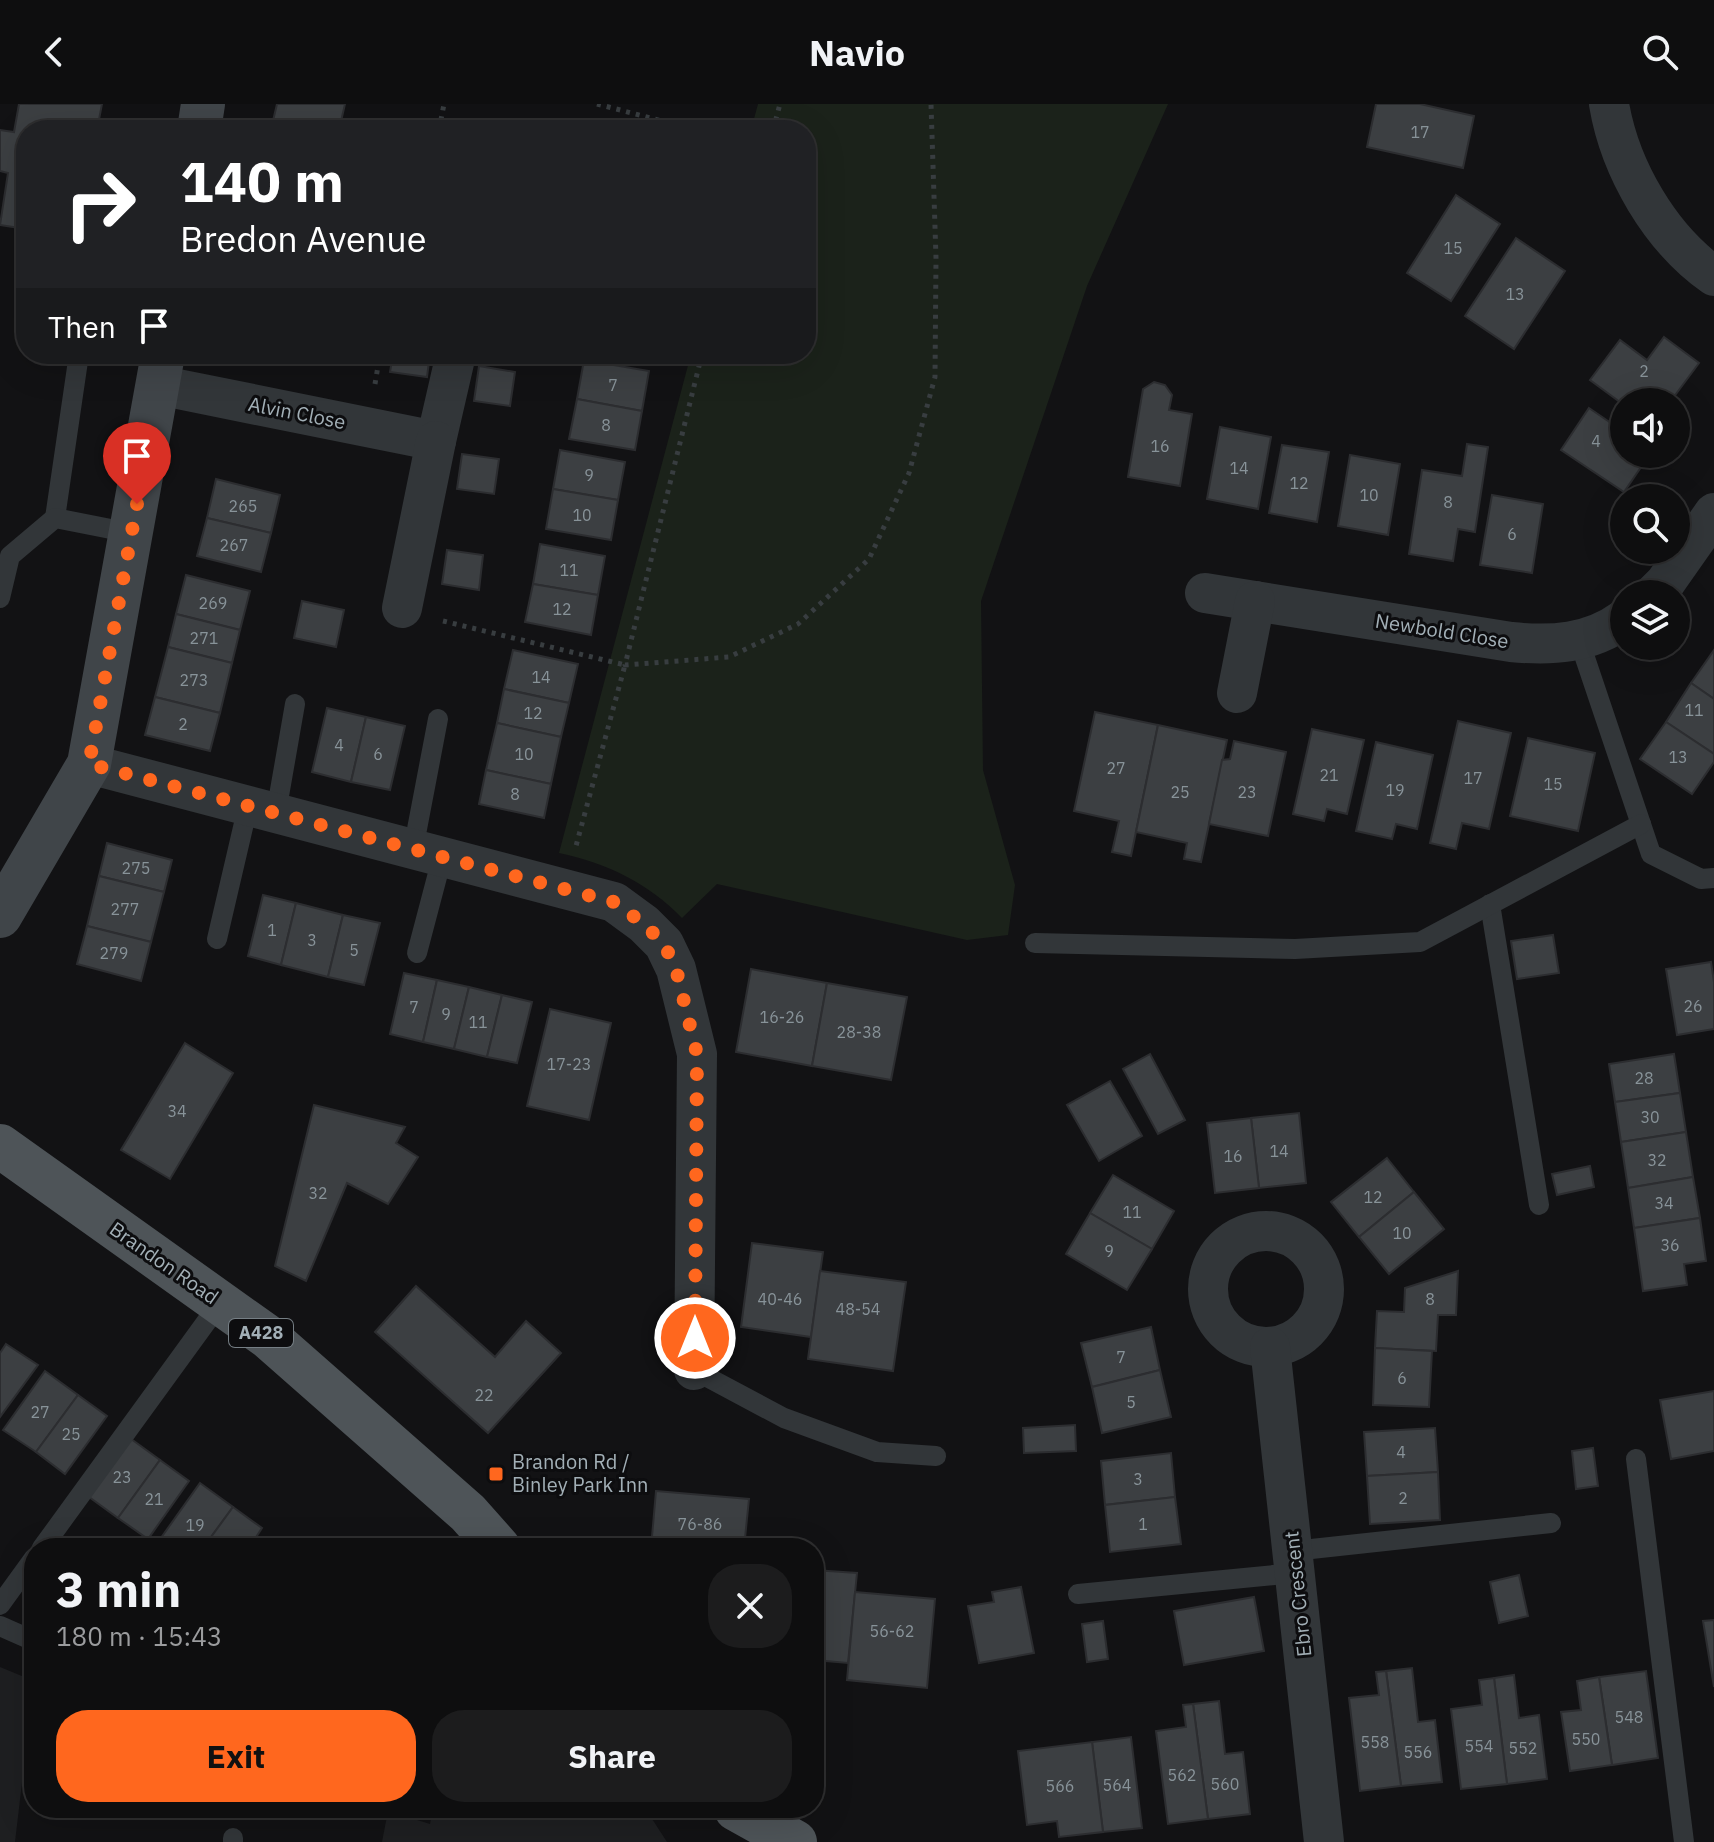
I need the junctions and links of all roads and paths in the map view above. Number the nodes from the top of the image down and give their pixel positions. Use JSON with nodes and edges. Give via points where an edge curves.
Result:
{"nodes":[{"id":1,"x":597,"y":104,"type":"edge"},
{"id":2,"x":931,"y":104,"type":"edge"},
{"id":3,"x":1609,"y":104,"type":"edge"},
{"id":4,"x":659,"y":120,"type":"edge"},
{"id":5,"x":1714,"y":276,"type":"edge"},
{"id":6,"x":78,"y":364,"type":"edge"},
{"id":7,"x":454,"y":364,"type":"edge"},
{"id":8,"x":700,"y":364,"type":"edge"},
{"id":9,"x":161,"y":370,"type":"edge"},
{"id":10,"x":436,"y":441,"type":"junction"},
{"id":11,"x":1714,"y":513,"type":"edge"},
{"id":12,"x":55,"y":518,"type":"junction"},
{"id":13,"x":131,"y":533,"type":"junction"},
{"id":14,"x":1667,"y":580,"type":"edge"},
{"id":15,"x":1205,"y":593,"type":"dead end"},
{"id":16,"x":0,"y":598,"type":"edge"},
{"id":17,"x":1255,"y":601,"type":"junction"},
{"id":18,"x":402,"y":608,"type":"joint"},
{"id":19,"x":1610,"y":627,"type":"edge"},
{"id":20,"x":1579,"y":640,"type":"junction"},
{"id":21,"x":625,"y":665,"type":"junction"},
{"id":22,"x":1237,"y":693,"type":"dead end"},
{"id":23,"x":295,"y":704,"type":"dead end"},
{"id":24,"x":438,"y":719,"type":"dead end"},
{"id":25,"x":89,"y":764,"type":"junction"},
{"id":26,"x":262,"y":810,"type":"junction"},
{"id":27,"x":1641,"y":824,"type":"junction"},
{"id":28,"x":428,"y":854,"type":"junction"},
{"id":29,"x":1714,"y":878,"type":"edge"},
{"id":30,"x":563,"y":889,"type":"junction"},
{"id":31,"x":1490,"y":904,"type":"junction"},
{"id":32,"x":0,"y":916,"type":"edge"},
{"id":33,"x":217,"y":939,"type":"dead end"},
{"id":34,"x":1035,"y":943,"type":"dead end"},
{"id":35,"x":417,"y":953,"type":"dead end"},
{"id":36,"x":0,"y":1146,"type":"edge"},
{"id":37,"x":1539,"y":1205,"type":"dead end"},
{"id":38,"x":220,"y":1303,"type":"junction"},
{"id":39,"x":1270,"y":1347,"type":"dead end"},
{"id":40,"x":694,"y":1370,"type":"joint"},
{"id":41,"x":936,"y":1456,"type":"dead end"},
{"id":42,"x":1636,"y":1459,"type":"dead end"},
{"id":43,"x":1551,"y":1523,"type":"dead end"},
{"id":44,"x":49,"y":1538,"type":"edge"},
{"id":45,"x":490,"y":1538,"type":"edge"},
{"id":46,"x":1294,"y":1562,"type":"junction"},
{"id":47,"x":24,"y":1572,"type":"edge"},
{"id":48,"x":1078,"y":1594,"type":"dead end"},
{"id":49,"x":0,"y":1605,"type":"edge"},
{"id":50,"x":0,"y":1626,"type":"edge"},
{"id":51,"x":24,"y":1637,"type":"edge"},
{"id":52,"x":742,"y":1818,"type":"edge"},
{"id":53,"x":753,"y":1818,"type":"edge"},
{"id":54,"x":760,"y":1842,"type":"edge"},
{"id":55,"x":795,"y":1842,"type":"edge"},
{"id":56,"x":1324,"y":1842,"type":"edge"},
{"id":57,"x":1684,"y":1842,"type":"edge"}],
"edges":[{"from":1,"to":4,"type":"path"},
{"from":2,"to":21,"type":"path","via":[[935,377],[909,473],[869,559],[798,624],[729,657]]},
{"from":3,"to":5,"type":"street","via":[[1636,183],[1672,236]]},
{"from":6,"to":12,"type":"lane"},
{"from":7,"to":10,"type":"street"},
{"from":8,"to":21,"type":"path"},
{"from":9,"to":10,"type":"street","name":"Alvin Close"},
{"from":9,"to":13,"type":"street"},
{"from":10,"to":18,"type":"street"},
{"from":11,"to":14,"type":"street"},
{"from":12,"to":13,"type":"lane"},
{"from":12,"to":16,"type":"lane","via":[[10,556]]},
{"from":13,"to":25,"type":"street"},
{"from":15,"to":17,"type":"street","name":"Newbold Close"},
{"from":17,"to":20,"type":"street","name":"Newbold Close","via":[[1511,642]]},
{"from":17,"to":22,"type":"street"},
{"from":18,"to":21,"type":"path"},
{"from":19,"to":20,"type":"street","name":"Newbold Close"},
{"from":20,"to":27,"type":"lane"},
{"from":21,"to":30,"type":"path"},
{"from":23,"to":26,"type":"lane"},
{"from":24,"to":28,"type":"lane"},
{"from":25,"to":26,"type":"street"},
{"from":25,"to":32,"type":"street"},
{"from":26,"to":28,"type":"street"},
{"from":26,"to":33,"type":"lane"},
{"from":27,"to":29,"type":"lane","via":[[1651,854],[1701,879]]},
{"from":27,"to":31,"type":"lane"},
{"from":28,"to":30,"type":"street"},
{"from":28,"to":35,"type":"lane"},
{"from":30,"to":40,"type":"street","via":[[614,902],[664,944],[676,969],[697,1054]]},
{"from":31,"to":34,"type":"lane","via":[[1420,942],[1295,949]]},
{"from":31,"to":37,"type":"lane"},
{"from":36,"to":38,"type":"main road","name":"Brandon Road","number":"A428"},
{"from":38,"to":44,"type":"lane"},
{"from":38,"to":45,"type":"main road","name":"Brandon Road","number":"A428","via":[[268,1337],[456,1502]]},
{"from":39,"to":46,"type":"street","name":"Ebro Crescent"},
{"from":40,"to":41,"type":"lane","via":[[784,1418],[877,1452]]},
{"from":42,"to":57,"type":"lane"},
{"from":43,"to":46,"type":"lane"},
{"from":46,"to":48,"type":"lane"},
{"from":46,"to":56,"type":"street","name":"Ebro Crescent"},
{"from":47,"to":49,"type":"lane"},
{"from":50,"to":51,"type":"lane"},
{"from":52,"to":54,"type":"main road"},
{"from":53,"to":55,"type":"main road"}]}
